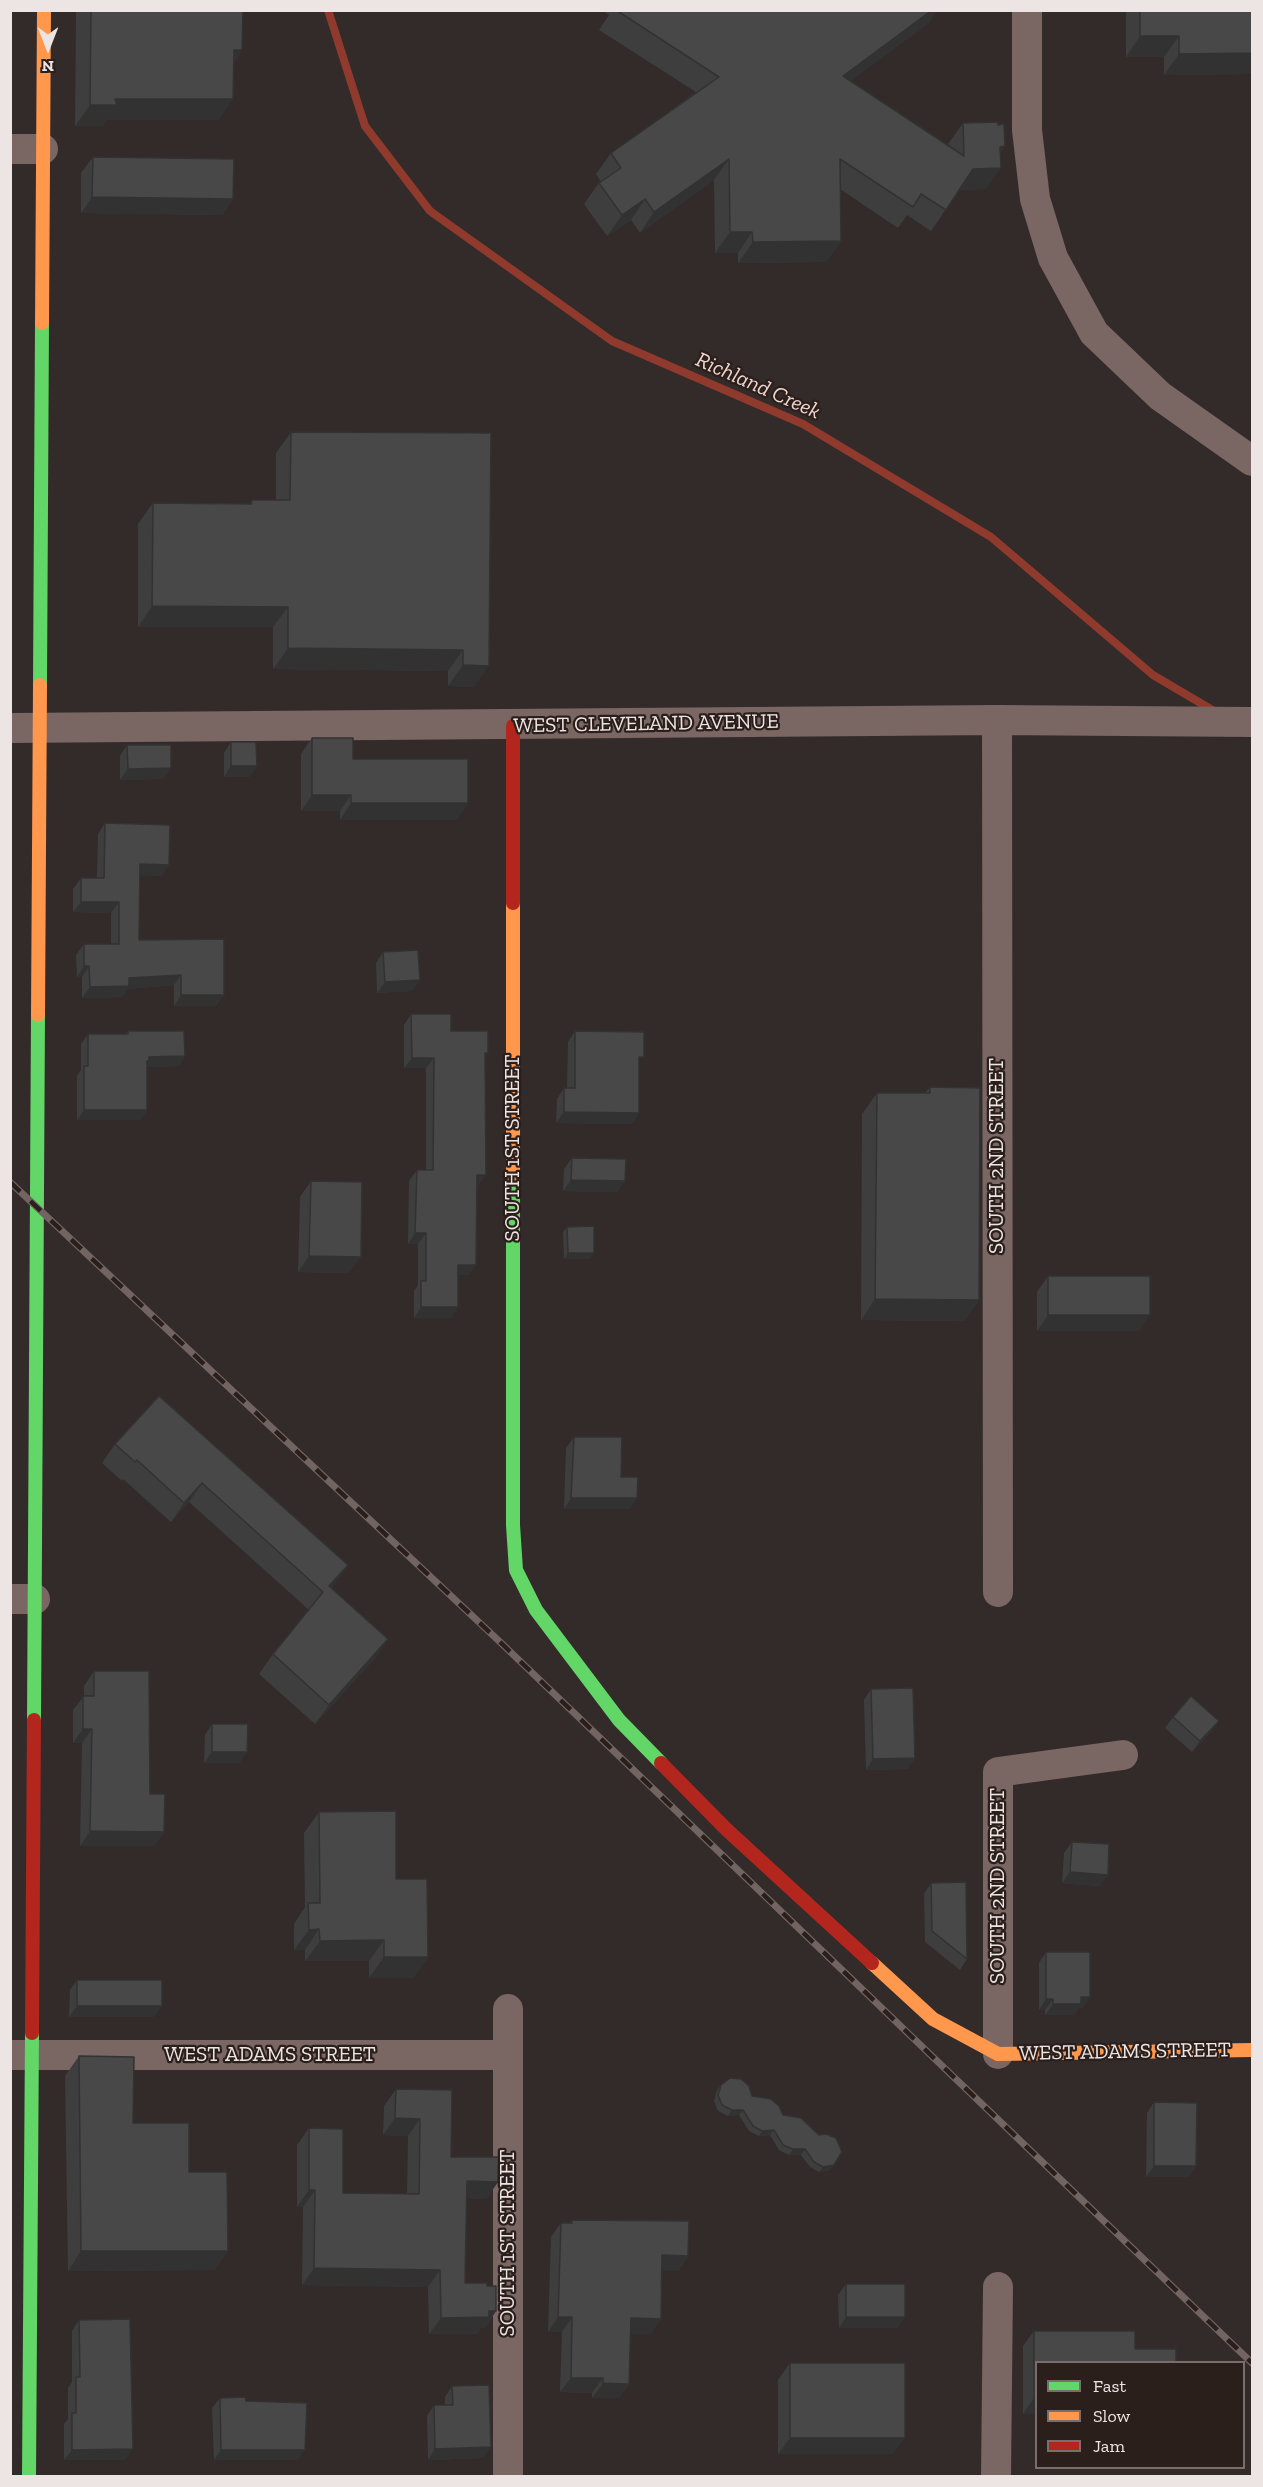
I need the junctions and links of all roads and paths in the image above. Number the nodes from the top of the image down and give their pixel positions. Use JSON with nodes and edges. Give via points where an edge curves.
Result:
{"nodes":[{"id":1,"x":44,"y":10,"type":"edge"},
{"id":2,"x":1027,"y":10,"type":"edge"},
{"id":3,"x":10,"y":148,"type":"edge"},
{"id":4,"x":43,"y":148,"type":"junction"},
{"id":5,"x":1252,"y":461,"type":"edge"},
{"id":6,"x":997,"y":720,"type":"junction"},
{"id":7,"x":1252,"y":722,"type":"edge"},
{"id":8,"x":513,"y":726,"type":"junction"},
{"id":9,"x":10,"y":728,"type":"edge"},
{"id":10,"x":40,"y":728,"type":"junction"},
{"id":11,"x":998,"y":1592,"type":"dead end"},
{"id":12,"x":23,"y":1599,"type":"edge"},
{"id":13,"x":1123,"y":1755,"type":"dead end"},
{"id":14,"x":508,"y":2009,"type":"dead end"},
{"id":15,"x":1252,"y":2050,"type":"edge"},
{"id":16,"x":998,"y":2054,"type":"junction"},
{"id":17,"x":21,"y":2055,"type":"edge"},
{"id":18,"x":508,"y":2055,"type":"junction"},
{"id":19,"x":998,"y":2287,"type":"dead end"},
{"id":20,"x":29,"y":2476,"type":"edge"},
{"id":21,"x":508,"y":2476,"type":"edge"},
{"id":22,"x":996,"y":2476,"type":"edge"}],
"edges":[{"from":1,"to":4,"type":"main road"},
{"from":2,"to":5,"type":"street","via":[[1027,130],[1035,199],[1053,258],[1094,333],[1160,396]]},
{"from":3,"to":4,"type":"street"},
{"from":4,"to":10,"type":"main road"},
{"from":6,"to":7,"type":"street","name":"WEST CLEVELAND AVENUE"},
{"from":6,"to":8,"type":"street","name":"WEST CLEVELAND AVENUE"},
{"from":6,"to":11,"type":"street","name":"SOUTH 2ND STREET"},
{"from":8,"to":10,"type":"street","name":"WEST CLEVELAND AVENUE"},
{"from":8,"to":16,"type":"main road","name":"SOUTH 1ST STREET","via":[[516,1570],[536,1610],[619,1720],[718,1821],[933,2019]]},
{"from":9,"to":10,"type":"street","name":"WEST CLEVELAND AVENUE"},
{"from":10,"to":12,"type":"main road"},
{"from":12,"to":17,"type":"main road"},
{"from":13,"to":16,"type":"street","name":"SOUTH 2ND STREET","via":[[998,1772]]},
{"from":14,"to":18,"type":"street","name":"SOUTH 1ST STREET"},
{"from":15,"to":16,"type":"main road","name":"WEST ADAMS STREET"},
{"from":17,"to":18,"type":"street","name":"WEST ADAMS STREET"},
{"from":17,"to":20,"type":"main road"},
{"from":18,"to":21,"type":"street","name":"SOUTH 1ST STREET"},
{"from":19,"to":22,"type":"street"}]}
